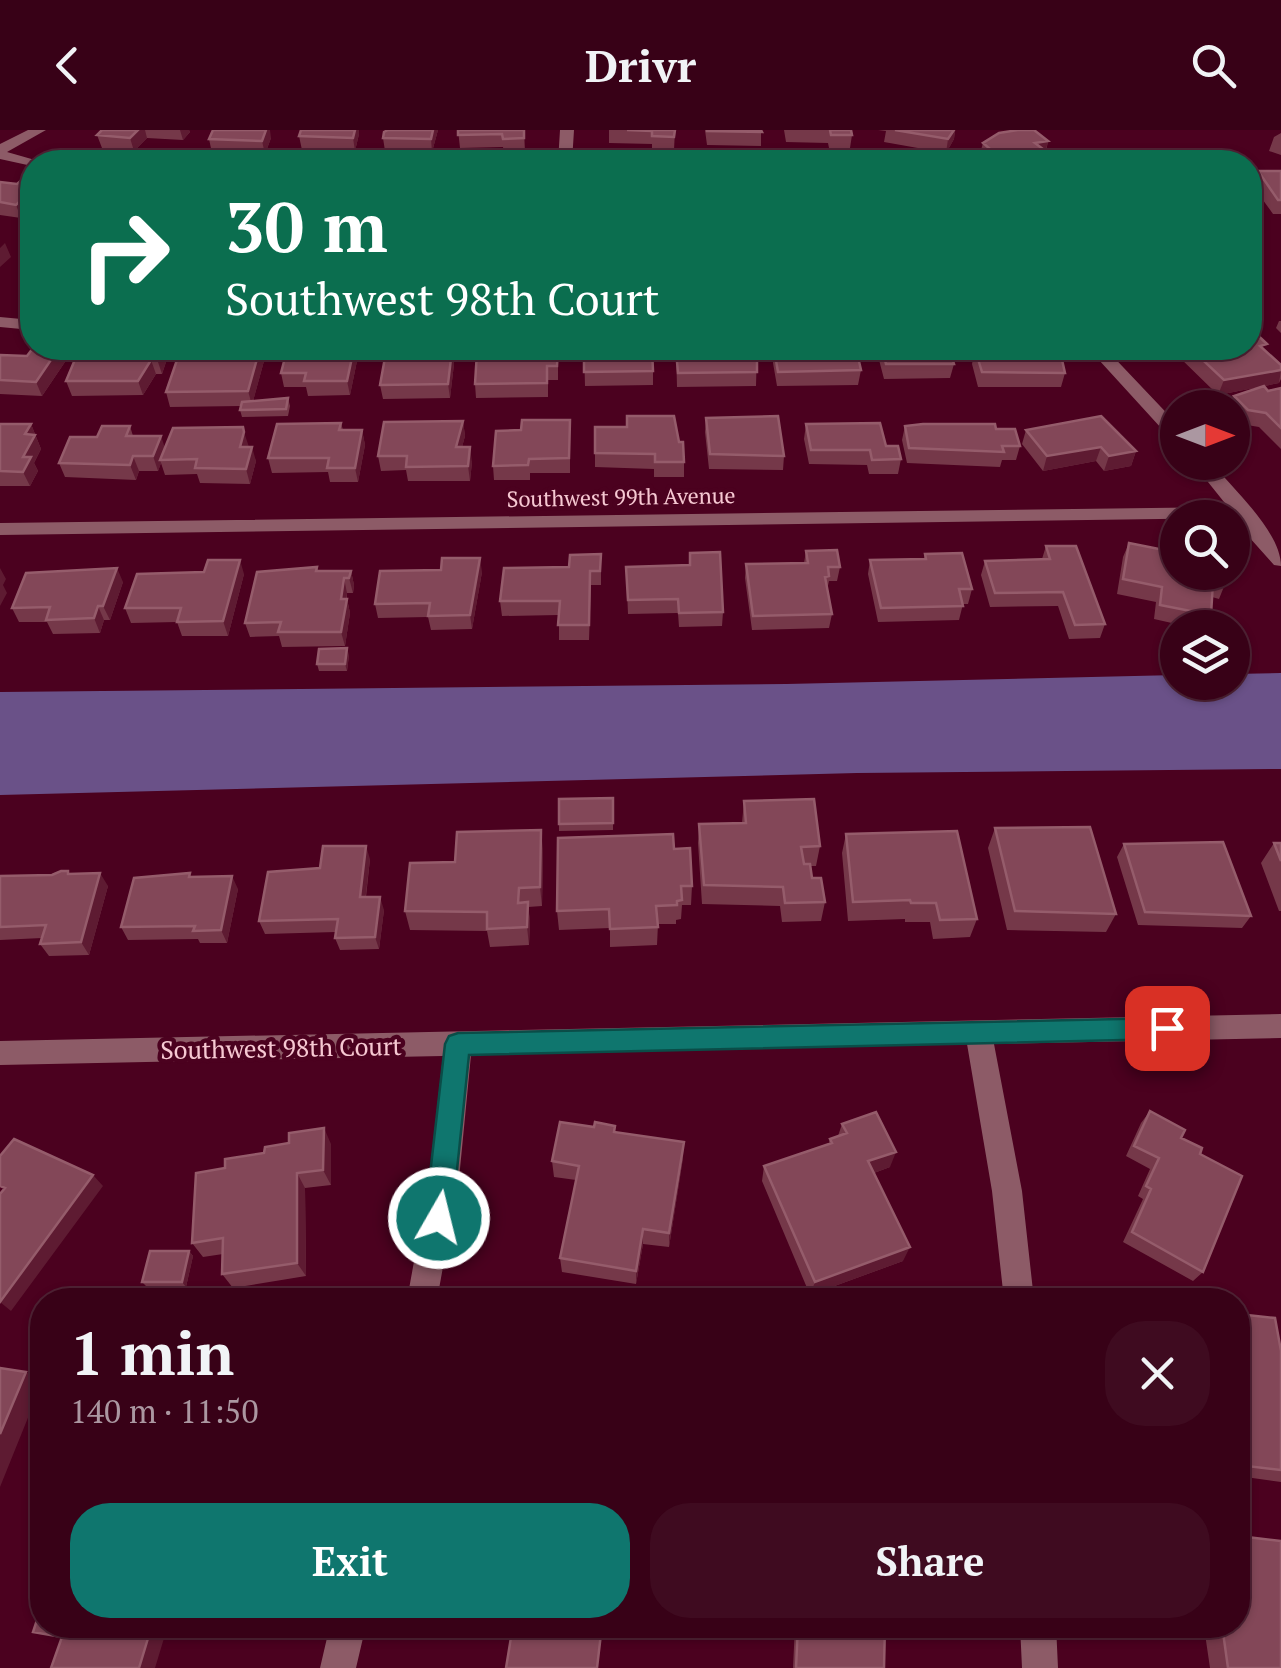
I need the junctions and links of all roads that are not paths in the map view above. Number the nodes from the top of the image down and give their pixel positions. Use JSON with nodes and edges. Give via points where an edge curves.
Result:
{"nodes":[{"id":1,"x":39,"y":130,"type":"edge"},
{"id":2,"x":0,"y":153,"type":"edge"},
{"id":3,"x":1107,"y":360,"type":"edge"},
{"id":4,"x":1160,"y":417,"type":"edge"},
{"id":5,"x":1216,"y":480,"type":"edge"},
{"id":6,"x":1233,"y":500,"type":"edge"},
{"id":7,"x":1160,"y":514,"type":"edge"},
{"id":8,"x":1250,"y":521,"type":"edge"},
{"id":9,"x":0,"y":529,"type":"edge"},
{"id":10,"x":1281,"y":560,"type":"edge"},
{"id":11,"x":1281,"y":1026,"type":"edge"},
{"id":12,"x":978,"y":1033,"type":"junction"},
{"id":13,"x":458,"y":1044,"type":"junction"},
{"id":14,"x":0,"y":1053,"type":"edge"},
{"id":15,"x":424,"y":1288,"type":"edge"},
{"id":16,"x":1018,"y":1288,"type":"edge"},
{"id":17,"x":345,"y":1638,"type":"edge"},
{"id":18,"x":1039,"y":1638,"type":"edge"},
{"id":19,"x":338,"y":1668,"type":"edge"},
{"id":20,"x":1040,"y":1668,"type":"edge"}],
"edges":[{"from":1,"to":2,"type":"street"},
{"from":3,"to":4,"type":"street"},
{"from":5,"to":6,"type":"street"},
{"from":7,"to":9,"type":"street","name":"Southwest 99th Avenue"},
{"from":8,"to":10,"type":"street"},
{"from":11,"to":12,"type":"street","name":"Southwest 98th Court"},
{"from":12,"to":13,"type":"street","name":"Southwest 98th Court"},
{"from":12,"to":16,"type":"street"},
{"from":13,"to":14,"type":"street","name":"Southwest 98th Court"},
{"from":13,"to":15,"type":"street"},
{"from":17,"to":19,"type":"street"},
{"from":18,"to":20,"type":"street"}]}
